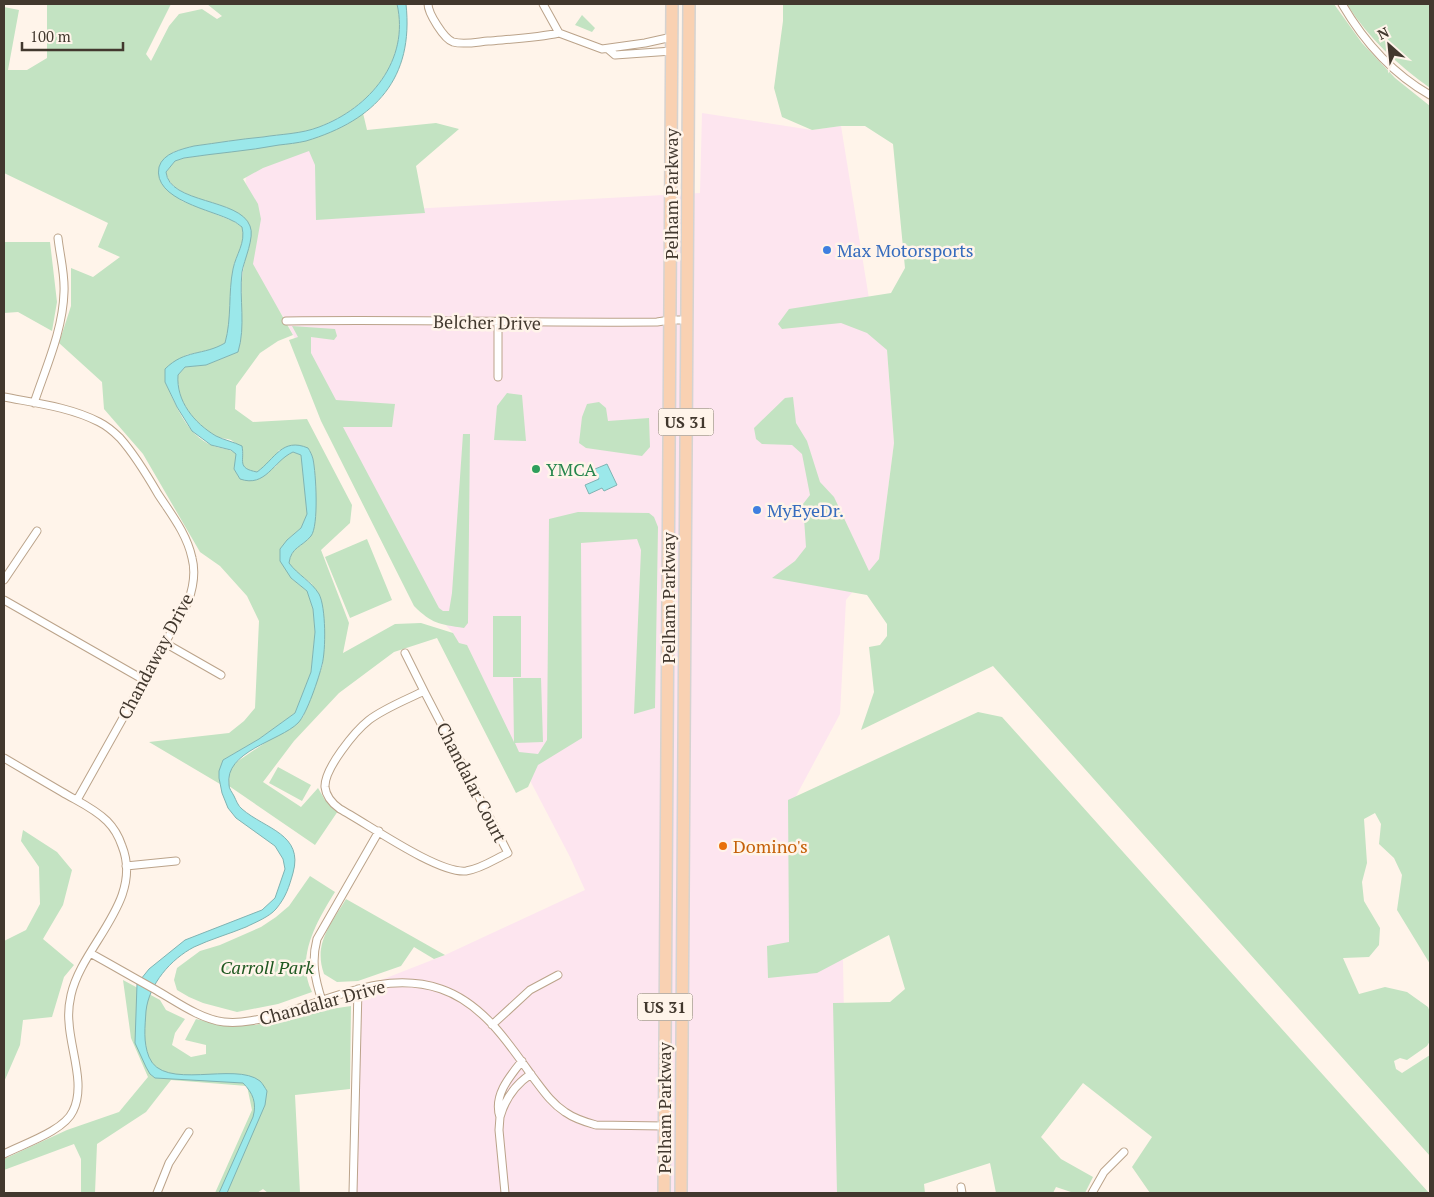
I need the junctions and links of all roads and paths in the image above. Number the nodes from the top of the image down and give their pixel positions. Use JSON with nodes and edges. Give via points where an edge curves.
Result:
{"nodes":[{"id":1,"x":428,"y":4,"type":"edge"},
{"id":2,"x":543,"y":4,"type":"edge"},
{"id":3,"x":672,"y":4,"type":"edge"},
{"id":4,"x":689,"y":4,"type":"edge"},
{"id":5,"x":1342,"y":4,"type":"edge"},
{"id":6,"x":559,"y":32,"type":"junction"},
{"id":7,"x":672,"y":37,"type":"junction"},
{"id":8,"x":688,"y":37,"type":"junction"},
{"id":9,"x":608,"y":49,"type":"junction"},
{"id":10,"x":672,"y":51,"type":"junction"},
{"id":11,"x":1430,"y":95,"type":"edge"},
{"id":12,"x":670,"y":216,"type":"junction"},
{"id":13,"x":688,"y":216,"type":"junction"},
{"id":14,"x":58,"y":238,"type":"dead end"},
{"id":15,"x":670,"y":265,"type":"junction"},
{"id":16,"x":687,"y":266,"type":"junction"},
{"id":17,"x":670,"y":320,"type":"junction"},
{"id":18,"x":687,"y":320,"type":"junction"},
{"id":19,"x":286,"y":321,"type":"dead end"},
{"id":20,"x":498,"y":321,"type":"junction"},
{"id":21,"x":670,"y":357,"type":"junction"},
{"id":22,"x":687,"y":359,"type":"junction"},
{"id":23,"x":498,"y":377,"type":"dead end"},
{"id":24,"x":4,"y":397,"type":"edge"},
{"id":25,"x":34,"y":403,"type":"junction"},
{"id":26,"x":686,"y":499,"type":"junction"},
{"id":27,"x":668,"y":504,"type":"junction"},
{"id":28,"x":37,"y":531,"type":"dead end"},
{"id":29,"x":4,"y":580,"type":"edge"},
{"id":30,"x":4,"y":600,"type":"edge"},
{"id":31,"x":165,"y":643,"type":"junction"},
{"id":32,"x":405,"y":653,"type":"dead end"},
{"id":33,"x":221,"y":675,"type":"dead end"},
{"id":34,"x":144,"y":680,"type":"junction"},
{"id":35,"x":424,"y":690,"type":"junction"},
{"id":36,"x":684,"y":720,"type":"junction"},
{"id":37,"x":667,"y":721,"type":"junction"},
{"id":38,"x":4,"y":758,"type":"edge"},
{"id":39,"x":77,"y":800,"type":"junction"},
{"id":40,"x":667,"y":820,"type":"junction"},
{"id":41,"x":683,"y":820,"type":"junction"},
{"id":42,"x":379,"y":831,"type":"junction"},
{"id":43,"x":176,"y":861,"type":"dead end"},
{"id":44,"x":126,"y":866,"type":"junction"},
{"id":45,"x":682,"y":912,"type":"junction"},
{"id":46,"x":666,"y":913,"type":"junction"},
{"id":47,"x":90,"y":953,"type":"junction"},
{"id":48,"x":558,"y":975,"type":"dead end"},
{"id":49,"x":358,"y":989,"type":"junction"},
{"id":50,"x":322,"y":1001,"type":"junction"},
{"id":51,"x":492,"y":1025,"type":"junction"},
{"id":52,"x":522,"y":1061,"type":"junction"},
{"id":53,"x":531,"y":1074,"type":"junction"},
{"id":54,"x":681,"y":1082,"type":"junction"},
{"id":55,"x":665,"y":1084,"type":"junction"},
{"id":56,"x":500,"y":1117,"type":"junction"},
{"id":57,"x":664,"y":1126,"type":"junction"},
{"id":58,"x":681,"y":1126,"type":"junction"},
{"id":59,"x":189,"y":1132,"type":"dead end"},
{"id":60,"x":1124,"y":1152,"type":"dead end"},
{"id":61,"x":4,"y":1154,"type":"edge"},
{"id":62,"x":156,"y":1193,"type":"edge"},
{"id":63,"x":353,"y":1193,"type":"edge"},
{"id":64,"x":505,"y":1193,"type":"edge"},
{"id":65,"x":664,"y":1193,"type":"edge"},
{"id":66,"x":680,"y":1193,"type":"edge"},
{"id":67,"x":1092,"y":1193,"type":"edge"}],
"edges":[{"from":1,"to":6,"type":"street","via":[[430,14],[453,42],[544,36]]},
{"from":2,"to":6,"type":"street"},
{"from":3,"to":7,"type":"main road","name":"Pelham Parkway","number":"US 31"},
{"from":4,"to":8,"type":"main road","name":"Pelham Parkway","number":"US 31"},
{"from":5,"to":11,"type":"street","via":[[1375,50]]},
{"from":6,"to":9,"type":"street"},
{"from":7,"to":8,"type":"main road"},
{"from":7,"to":9,"type":"street"},
{"from":7,"to":10,"type":"main road","name":"Pelham Parkway","number":"US 31"},
{"from":8,"to":13,"type":"main road","name":"Pelham Parkway","number":"US 31"},
{"from":9,"to":10,"type":"street","via":[[615,55]]},
{"from":10,"to":12,"type":"main road","name":"Pelham Parkway","number":"US 31"},
{"from":12,"to":13,"type":"main road"},
{"from":12,"to":15,"type":"main road","name":"Pelham Parkway","number":"US 31"},
{"from":13,"to":16,"type":"main road","name":"Pelham Parkway","number":"US 31"},
{"from":14,"to":25,"type":"street","via":[[64,287],[62,312]]},
{"from":15,"to":16,"type":"main road"},
{"from":15,"to":17,"type":"main road","name":"Pelham Parkway","number":"US 31"},
{"from":16,"to":18,"type":"main road","name":"Pelham Parkway","number":"US 31"},
{"from":17,"to":18,"type":"street","name":"Belcher Drive"},
{"from":17,"to":20,"type":"street","name":"Belcher Drive"},
{"from":17,"to":21,"type":"main road","name":"Pelham Parkway","number":"US 31"},
{"from":18,"to":22,"type":"main road","name":"Pelham Parkway","number":"US 31"},
{"from":19,"to":20,"type":"street","name":"Belcher Drive"},
{"from":20,"to":23,"type":"street"},
{"from":21,"to":22,"type":"main road"},
{"from":21,"to":27,"type":"main road","name":"Pelham Parkway","number":"US 31"},
{"from":22,"to":26,"type":"main road","name":"Pelham Parkway","number":"US 31"},
{"from":24,"to":25,"type":"street","name":"Chandaway Drive"},
{"from":25,"to":31,"type":"street","name":"Chandaway Drive","via":[[78,414],[110,428],[133,454],[186,539],[194,566],[193,585],[188,602]]},
{"from":26,"to":27,"type":"main road"},
{"from":26,"to":36,"type":"main road","name":"Pelham Parkway","number":"US 31"},
{"from":27,"to":37,"type":"main road","name":"Pelham Parkway","number":"US 31"},
{"from":28,"to":29,"type":"street"},
{"from":30,"to":34,"type":"street"},
{"from":31,"to":33,"type":"street"},
{"from":31,"to":34,"type":"street","name":"Chandaway Drive"},
{"from":32,"to":35,"type":"street","name":"Chandalar Court"},
{"from":34,"to":39,"type":"street","name":"Chandaway Drive"},
{"from":35,"to":42,"type":"street","name":"Chandalar Court","via":[[361,727],[343,748],[326,780],[325,789],[334,805]]},
{"from":35,"to":42,"type":"street","name":"Chandalar Court","via":[[508,853],[470,870],[453,870]]},
{"from":36,"to":37,"type":"main road"},
{"from":36,"to":41,"type":"main road","name":"Pelham Parkway","number":"US 31"},
{"from":37,"to":40,"type":"main road","name":"Pelham Parkway","number":"US 31"},
{"from":38,"to":39,"type":"street"},
{"from":39,"to":44,"type":"street","via":[[105,818],[124,850]]},
{"from":40,"to":41,"type":"main road"},
{"from":40,"to":46,"type":"main road","name":"Pelham Parkway","number":"US 31"},
{"from":41,"to":45,"type":"main road","name":"Pelham Parkway","number":"US 31"},
{"from":42,"to":50,"type":"street","via":[[317,939],[314,971]]},
{"from":43,"to":44,"type":"street"},
{"from":44,"to":47,"type":"street","via":[[122,895]]},
{"from":45,"to":46,"type":"main road"},
{"from":45,"to":54,"type":"main road","name":"Pelham Parkway","number":"US 31"},
{"from":46,"to":55,"type":"main road","name":"Pelham Parkway","number":"US 31"},
{"from":47,"to":50,"type":"street","name":"Chandalar Drive","via":[[209,1018],[232,1022],[259,1020]]},
{"from":47,"to":61,"type":"street","via":[[77,978],[69,1012],[78,1089],[76,1104],[71,1115],[58,1127]]},
{"from":48,"to":51,"type":"street","via":[[530,990]]},
{"from":49,"to":50,"type":"street","name":"Chandalar Drive"},
{"from":49,"to":51,"type":"street","name":"Chandalar Drive","via":[[390,982],[434,987],[462,999]]},
{"from":49,"to":63,"type":"street"},
{"from":51,"to":52,"type":"street","name":"Chandalar Drive"},
{"from":52,"to":53,"type":"street","name":"Chandalar Drive"},
{"from":52,"to":56,"type":"street","via":[[500,1093]]},
{"from":53,"to":56,"type":"street","via":[[510,1094]]},
{"from":53,"to":57,"type":"street","name":"Chandalar Drive","via":[[560,1109],[586,1122]]},
{"from":54,"to":55,"type":"main road"},
{"from":54,"to":58,"type":"main road","name":"Pelham Parkway","number":"US 31"},
{"from":55,"to":57,"type":"main road","name":"Pelham Parkway","number":"US 31"},
{"from":56,"to":64,"type":"street"},
{"from":57,"to":58,"type":"main road"},
{"from":57,"to":65,"type":"main road","name":"Pelham Parkway","number":"US 31"},
{"from":58,"to":66,"type":"main road","name":"Pelham Parkway","number":"US 31"},
{"from":59,"to":62,"type":"street","via":[[169,1163]]},
{"from":60,"to":67,"type":"street","via":[[1104,1172]]}]}
